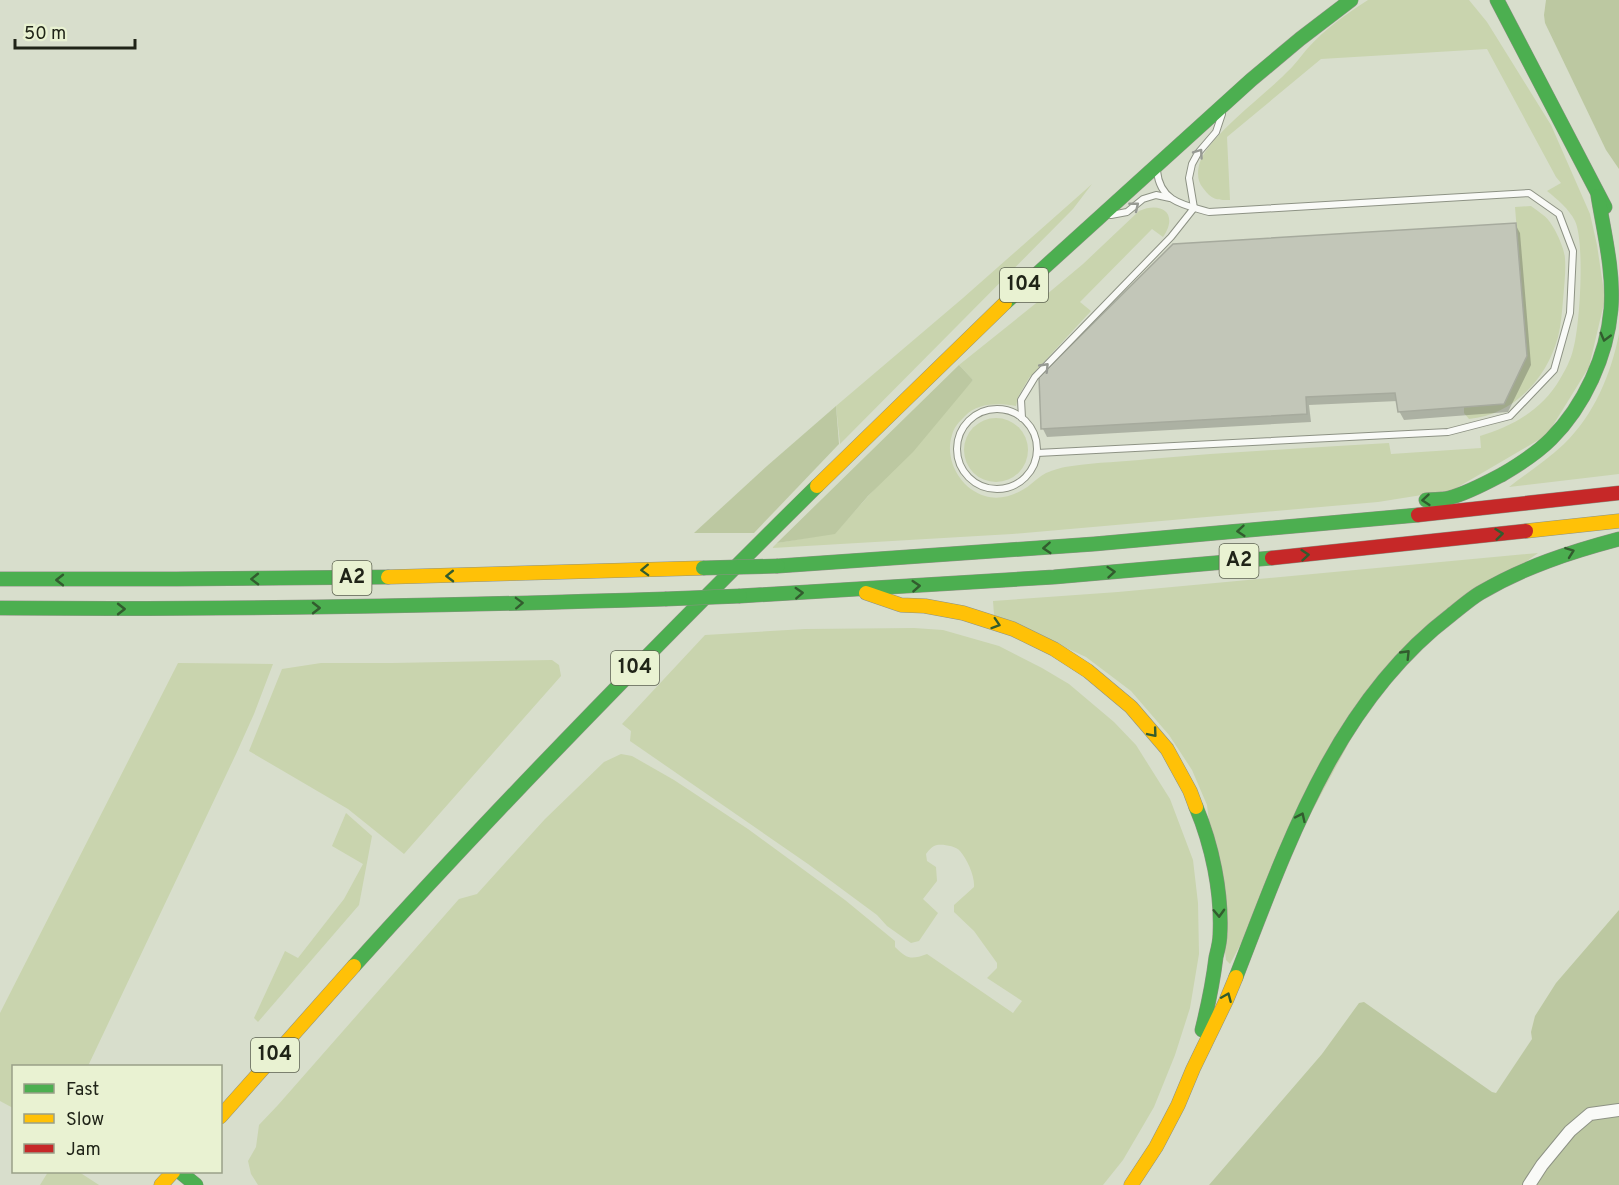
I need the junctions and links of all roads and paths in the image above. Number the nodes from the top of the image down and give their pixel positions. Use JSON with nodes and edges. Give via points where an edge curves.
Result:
{"nodes":[{"id":1,"x":1338,"y":0,"type":"edge"},
{"id":2,"x":1351,"y":0,"type":"edge"},
{"id":3,"x":1482,"y":0,"type":"edge"},
{"id":4,"x":1497,"y":0,"type":"edge"},
{"id":5,"x":1311,"y":28,"type":"junction"},
{"id":6,"x":1517,"y":41,"type":"junction"},
{"id":7,"x":1226,"y":101,"type":"junction"},
{"id":8,"x":1156,"y":165,"type":"junction"},
{"id":9,"x":1598,"y":196,"type":"junction"},
{"id":10,"x":1170,"y":198,"type":"junction"},
{"id":11,"x":1194,"y":208,"type":"junction"},
{"id":12,"x":1099,"y":216,"type":"junction"},
{"id":13,"x":1619,"y":228,"type":"edge"},
{"id":14,"x":1022,"y":418,"type":"junction"},
{"id":15,"x":1037,"y":453,"type":"junction"},
{"id":16,"x":1619,"y":493,"type":"edge"},
{"id":17,"x":1362,"y":520,"type":"junction"},
{"id":18,"x":1619,"y":521,"type":"edge"},
{"id":19,"x":1619,"y":539,"type":"edge"},
{"id":20,"x":0,"y":579,"type":"edge"},
{"id":21,"x":858,"y":590,"type":"junction"},
{"id":22,"x":0,"y":608,"type":"edge"},
{"id":23,"x":1193,"y":1069,"type":"junction"},
{"id":24,"x":1619,"y":1110,"type":"edge"},
{"id":25,"x":222,"y":1115,"type":"edge"},
{"id":26,"x":170,"y":1178,"type":"edge"},
{"id":27,"x":196,"y":1185,"type":"edge"},
{"id":28,"x":1131,"y":1185,"type":"edge"},
{"id":29,"x":1529,"y":1185,"type":"edge"}],
"edges":[{"from":1,"to":5,"type":"main road","number":"104"},
{"from":2,"to":5,"type":"main road","number":"104"},
{"from":3,"to":6,"type":"main road"},
{"from":4,"to":6,"type":"main road"},
{"from":5,"to":7,"type":"main road","number":"104"},
{"from":6,"to":9,"type":"main road"},
{"from":7,"to":8,"type":"main road","number":"104"},
{"from":11,"to":7,"type":"lane","one_way":true,"via":[[1189,178],[1192,164],[1216,132]]},
{"from":8,"to":10,"type":"lane","via":[[1160,184]]},
{"from":8,"to":12,"type":"main road","number":"104"},
{"from":9,"to":13,"type":"main road"},
{"from":9,"to":17,"type":"main road","one_way":true,"via":[[1608,252],[1609,324],[1592,378],[1558,432],[1490,481],[1449,498],[1405,502]]},
{"from":10,"to":11,"type":"lane"},
{"from":12,"to":10,"type":"lane","one_way":true,"via":[[1127,212],[1143,199],[1156,195]]},
{"from":14,"to":11,"type":"lane","one_way":true,"via":[[1020,400],[1035,377],[1171,237]]},
{"from":11,"to":15,"type":"lane","via":[[1209,212],[1529,193],[1559,214],[1572,251],[1570,313],[1554,370],[1510,416],[1448,432]]},
{"from":12,"to":25,"type":"main road","number":"104","via":[[951,354],[660,642],[396,919]]},
{"from":14,"to":15,"type":"lane","via":[[1036,440]]},
{"from":14,"to":15,"type":"lane","via":[[996,409],[971,418],[958,441],[961,466],[978,485],[1004,489],[1026,476]]},
{"from":16,"to":17,"type":"main road","number":"A2"},
{"from":17,"to":20,"type":"main road","number":"A2","one_way":true,"bridge":true,"via":[[1092,545],[778,566],[467,576]]},
{"from":21,"to":18,"type":"main road","number":"A2","one_way":true,"via":[[1366,549]]},
{"from":23,"to":19,"type":"main road","one_way":true,"via":[[1226,1001],[1318,780],[1384,678],[1427,633],[1478,594],[1576,549]]},
{"from":22,"to":21,"type":"main road","number":"A2","one_way":true,"bridge":true,"via":[[398,607]]},
{"from":21,"to":23,"type":"main road","one_way":true,"via":[[901,605],[963,613],[1013,629],[1054,649],[1131,707],[1167,749],[1204,826],[1218,894],[1220,934]]},
{"from":23,"to":28,"type":"main road","via":[[1156,1147]]},
{"from":24,"to":29,"type":"street","via":[[1590,1114],[1570,1131]]},
{"from":26,"to":27,"type":"main road"}]}
